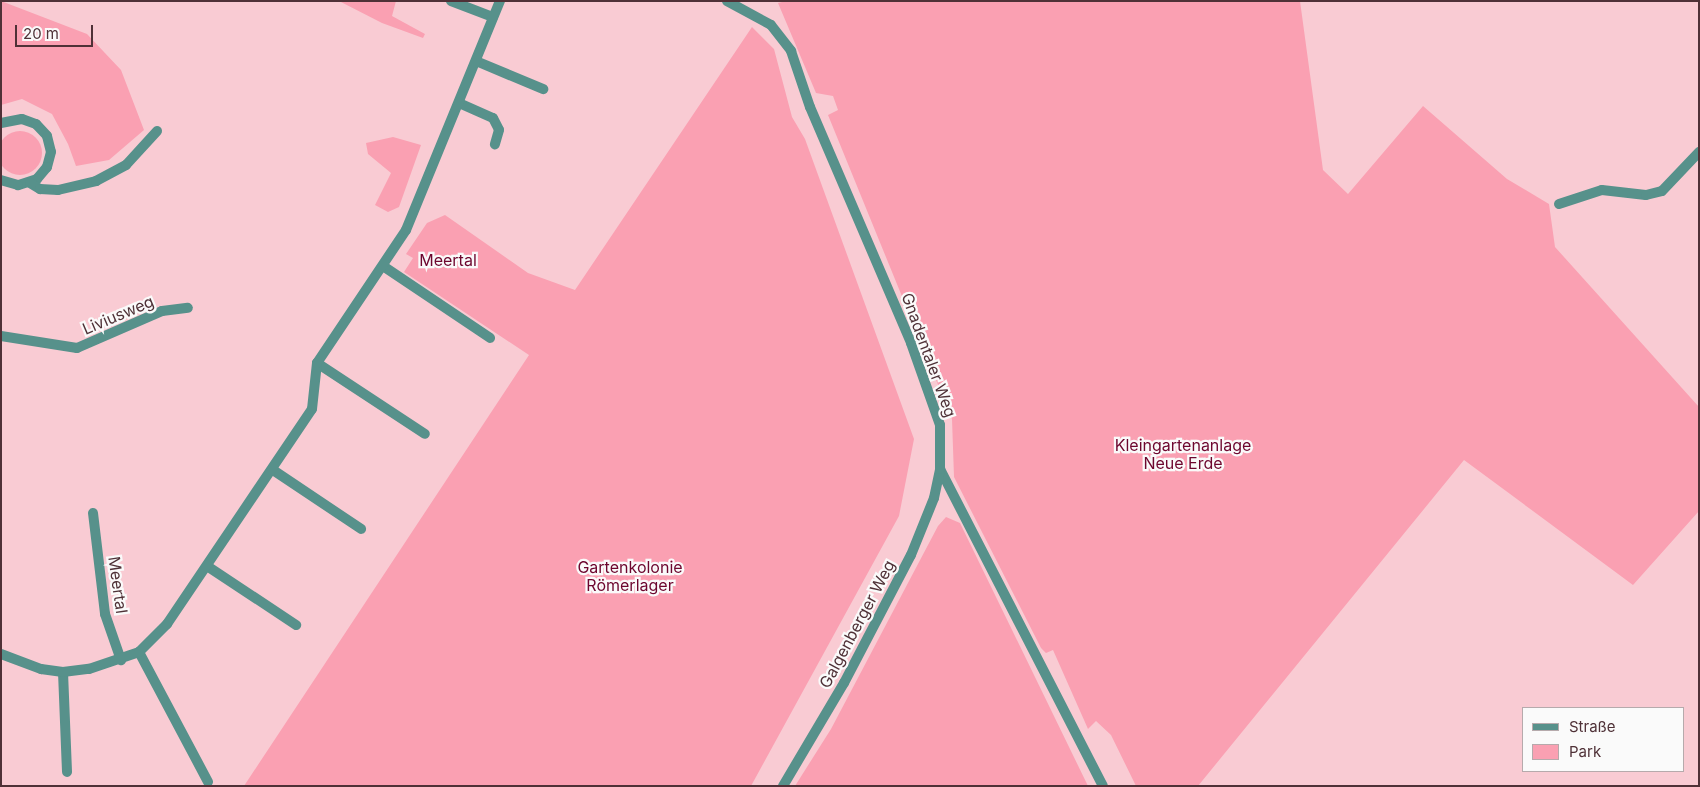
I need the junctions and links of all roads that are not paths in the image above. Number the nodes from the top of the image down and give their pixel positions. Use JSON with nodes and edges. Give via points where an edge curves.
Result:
{"nodes":[{"id":1,"x":451,"y":1,"type":"edge"},
{"id":2,"x":500,"y":1,"type":"edge"},
{"id":3,"x":732,"y":2,"type":"edge"},
{"id":4,"x":493,"y":18,"type":"junction"},
{"id":5,"x":476,"y":61,"type":"junction"},
{"id":6,"x":543,"y":89,"type":"dead end"},
{"id":7,"x":459,"y":103,"type":"junction"},
{"id":8,"x":1,"y":123,"type":"edge"},
{"id":9,"x":157,"y":131,"type":"dead end"},
{"id":10,"x":495,"y":144,"type":"dead end"},
{"id":11,"x":1699,"y":152,"type":"edge"},
{"id":12,"x":3,"y":182,"type":"edge"},
{"id":13,"x":30,"y":183,"type":"junction"},
{"id":14,"x":1,"y":193,"type":"edge"},
{"id":15,"x":1559,"y":204,"type":"dead end"},
{"id":16,"x":383,"y":266,"type":"junction"},
{"id":17,"x":188,"y":308,"type":"dead end"},
{"id":18,"x":1,"y":336,"type":"edge"},
{"id":19,"x":490,"y":338,"type":"dead end"},
{"id":20,"x":318,"y":363,"type":"junction"},
{"id":21,"x":425,"y":434,"type":"dead end"},
{"id":22,"x":940,"y":469,"type":"junction"},
{"id":23,"x":272,"y":470,"type":"junction"},
{"id":24,"x":93,"y":513,"type":"dead end"},
{"id":25,"x":361,"y":529,"type":"dead end"},
{"id":26,"x":207,"y":566,"type":"junction"},
{"id":27,"x":296,"y":625,"type":"dead end"},
{"id":28,"x":139,"y":652,"type":"junction"},
{"id":29,"x":1,"y":654,"type":"edge"},
{"id":30,"x":121,"y":660,"type":"junction"},
{"id":31,"x":63,"y":672,"type":"junction"},
{"id":32,"x":67,"y":772,"type":"dead end"},
{"id":33,"x":208,"y":782,"type":"dead end"},
{"id":34,"x":783,"y":786,"type":"edge"},
{"id":35,"x":1103,"y":786,"type":"edge"}],
"edges":[{"from":1,"to":4,"type":"street"},
{"from":2,"to":4,"type":"street"},
{"from":3,"to":22,"type":"street","name":"Gnadentaler Weg","via":[[771,25],[791,51],[810,107],[911,343],[940,425]]},
{"from":4,"to":5,"type":"street"},
{"from":5,"to":6,"type":"street"},
{"from":5,"to":7,"type":"street"},
{"from":7,"to":10,"type":"street","via":[[493,118],[499,130]]},
{"from":7,"to":16,"type":"street","via":[[422,196],[399,243]]},
{"from":8,"to":13,"type":"street","via":[[14,119],[29,121],[47,136],[51,152],[47,167]]},
{"from":9,"to":13,"type":"street","via":[[126,165],[96,181],[58,190],[40,189]]},
{"from":11,"to":15,"type":"street","via":[[1662,191],[1646,195],[1602,190]]},
{"from":12,"to":13,"type":"street"},
{"from":12,"to":14,"type":"street"},
{"from":16,"to":19,"type":"street"},
{"from":16,"to":20,"type":"street"},
{"from":17,"to":18,"type":"street","name":"Liviusweg","via":[[162,311],[77,348]]},
{"from":20,"to":21,"type":"street"},
{"from":20,"to":23,"type":"street","via":[[312,409]]},
{"from":22,"to":34,"type":"street","name":"Galgenberger Weg","via":[[934,498],[911,555],[844,683]]},
{"from":22,"to":35,"type":"street","name":"Gnadentaler Weg"},
{"from":23,"to":25,"type":"street"},
{"from":23,"to":26,"type":"street"},
{"from":24,"to":30,"type":"street","name":"Meertal","via":[[105,614]]},
{"from":26,"to":27,"type":"street"},
{"from":26,"to":28,"type":"street","via":[[167,624]]},
{"from":28,"to":30,"type":"street"},
{"from":28,"to":33,"type":"street"},
{"from":29,"to":31,"type":"street"},
{"from":30,"to":31,"type":"street"},
{"from":31,"to":32,"type":"street"}]}
